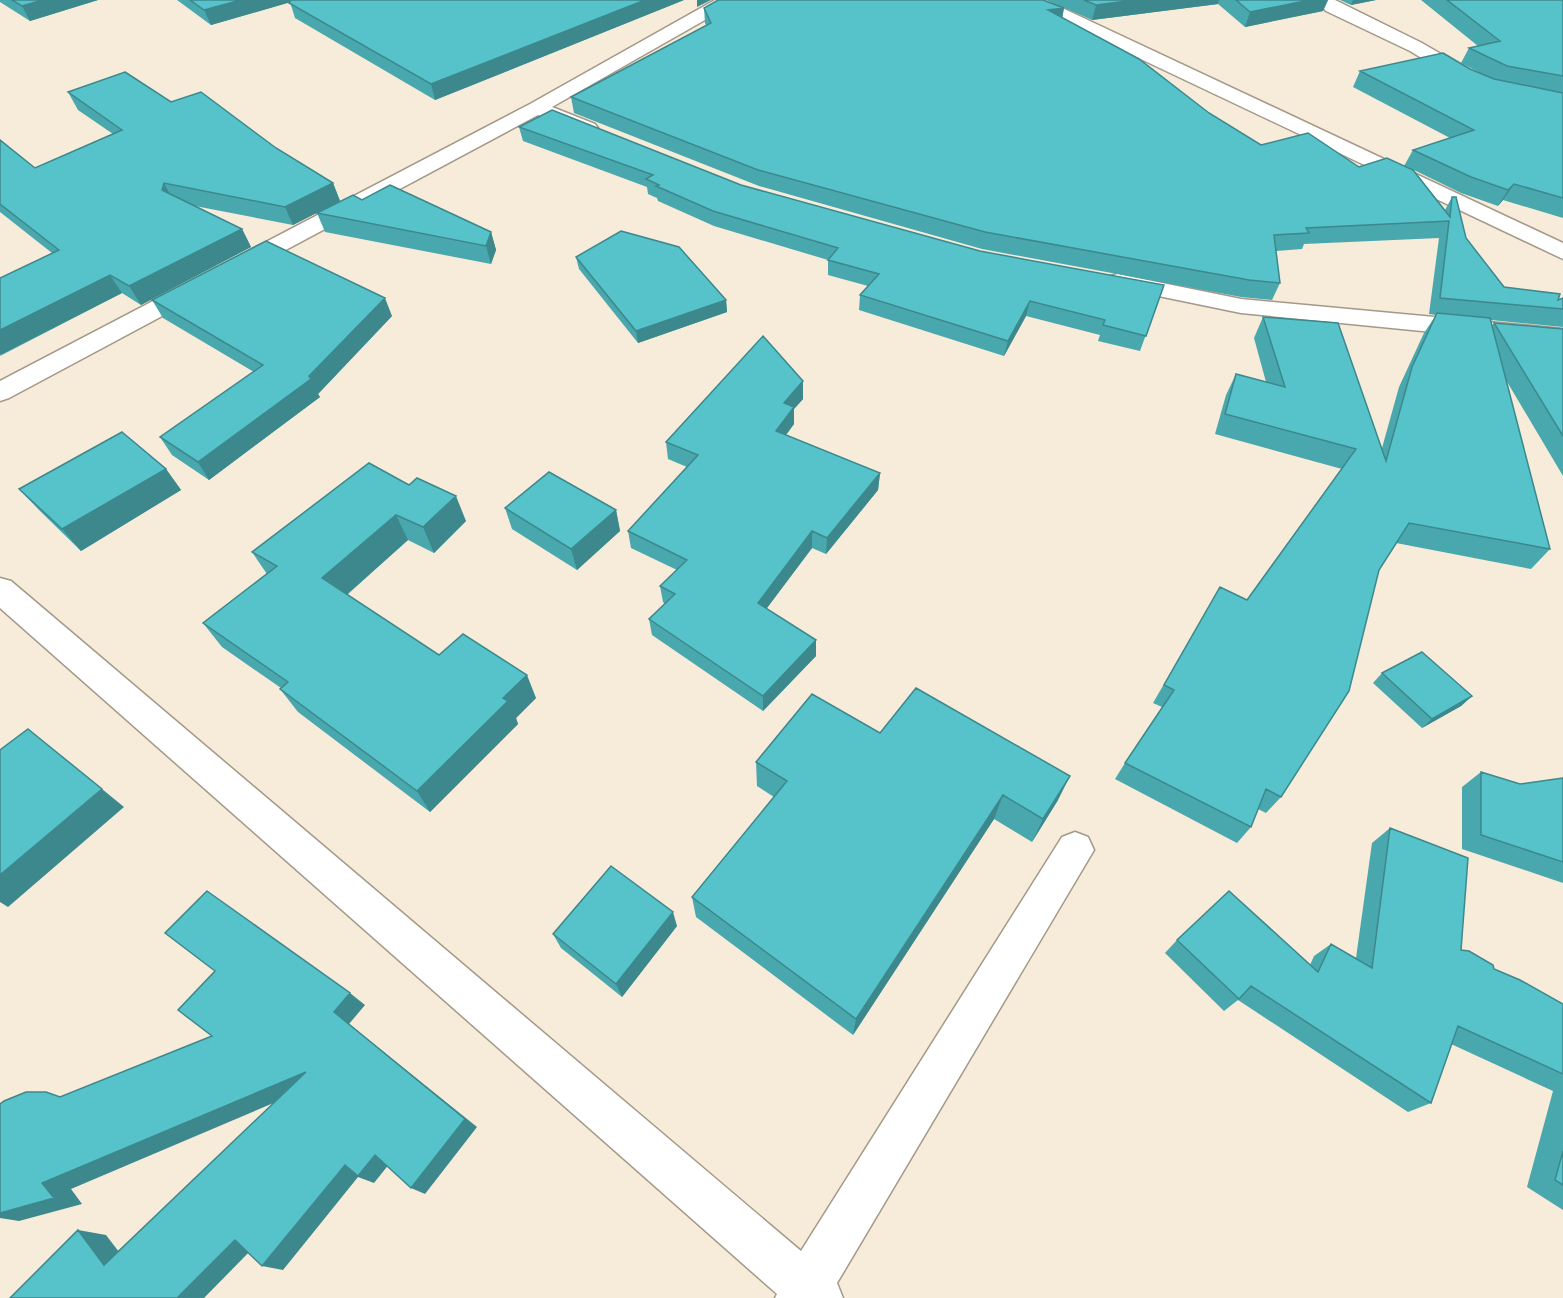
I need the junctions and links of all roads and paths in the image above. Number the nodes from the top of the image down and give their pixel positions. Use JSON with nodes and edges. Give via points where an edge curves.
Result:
{"nodes":[{"id":1,"x":727,"y":0,"type":"edge"},
{"id":2,"x":1025,"y":0,"type":"edge"},
{"id":3,"x":1325,"y":0,"type":"edge"},
{"id":4,"x":1486,"y":86,"type":"edge"},
{"id":5,"x":537,"y":108,"type":"junction"},
{"id":6,"x":612,"y":138,"type":"edge"},
{"id":7,"x":1563,"y":252,"type":"edge"},
{"id":8,"x":1100,"y":278,"type":"edge"},
{"id":9,"x":1563,"y":337,"type":"edge"},
{"id":10,"x":0,"y":392,"type":"edge"},
{"id":11,"x":0,"y":590,"type":"edge"},
{"id":12,"x":1075,"y":850,"type":"dead end"},
{"id":13,"x":808,"y":1295,"type":"edge"}],
"edges":[{"from":1,"to":5,"type":"street"},
{"from":2,"to":7,"type":"street"},
{"from":3,"to":4,"type":"street"},
{"from":5,"to":6,"type":"street"},
{"from":5,"to":10,"type":"street"},
{"from":8,"to":9,"type":"street","via":[[1241,306]]},
{"from":11,"to":13,"type":"street"},
{"from":12,"to":13,"type":"street"}]}
